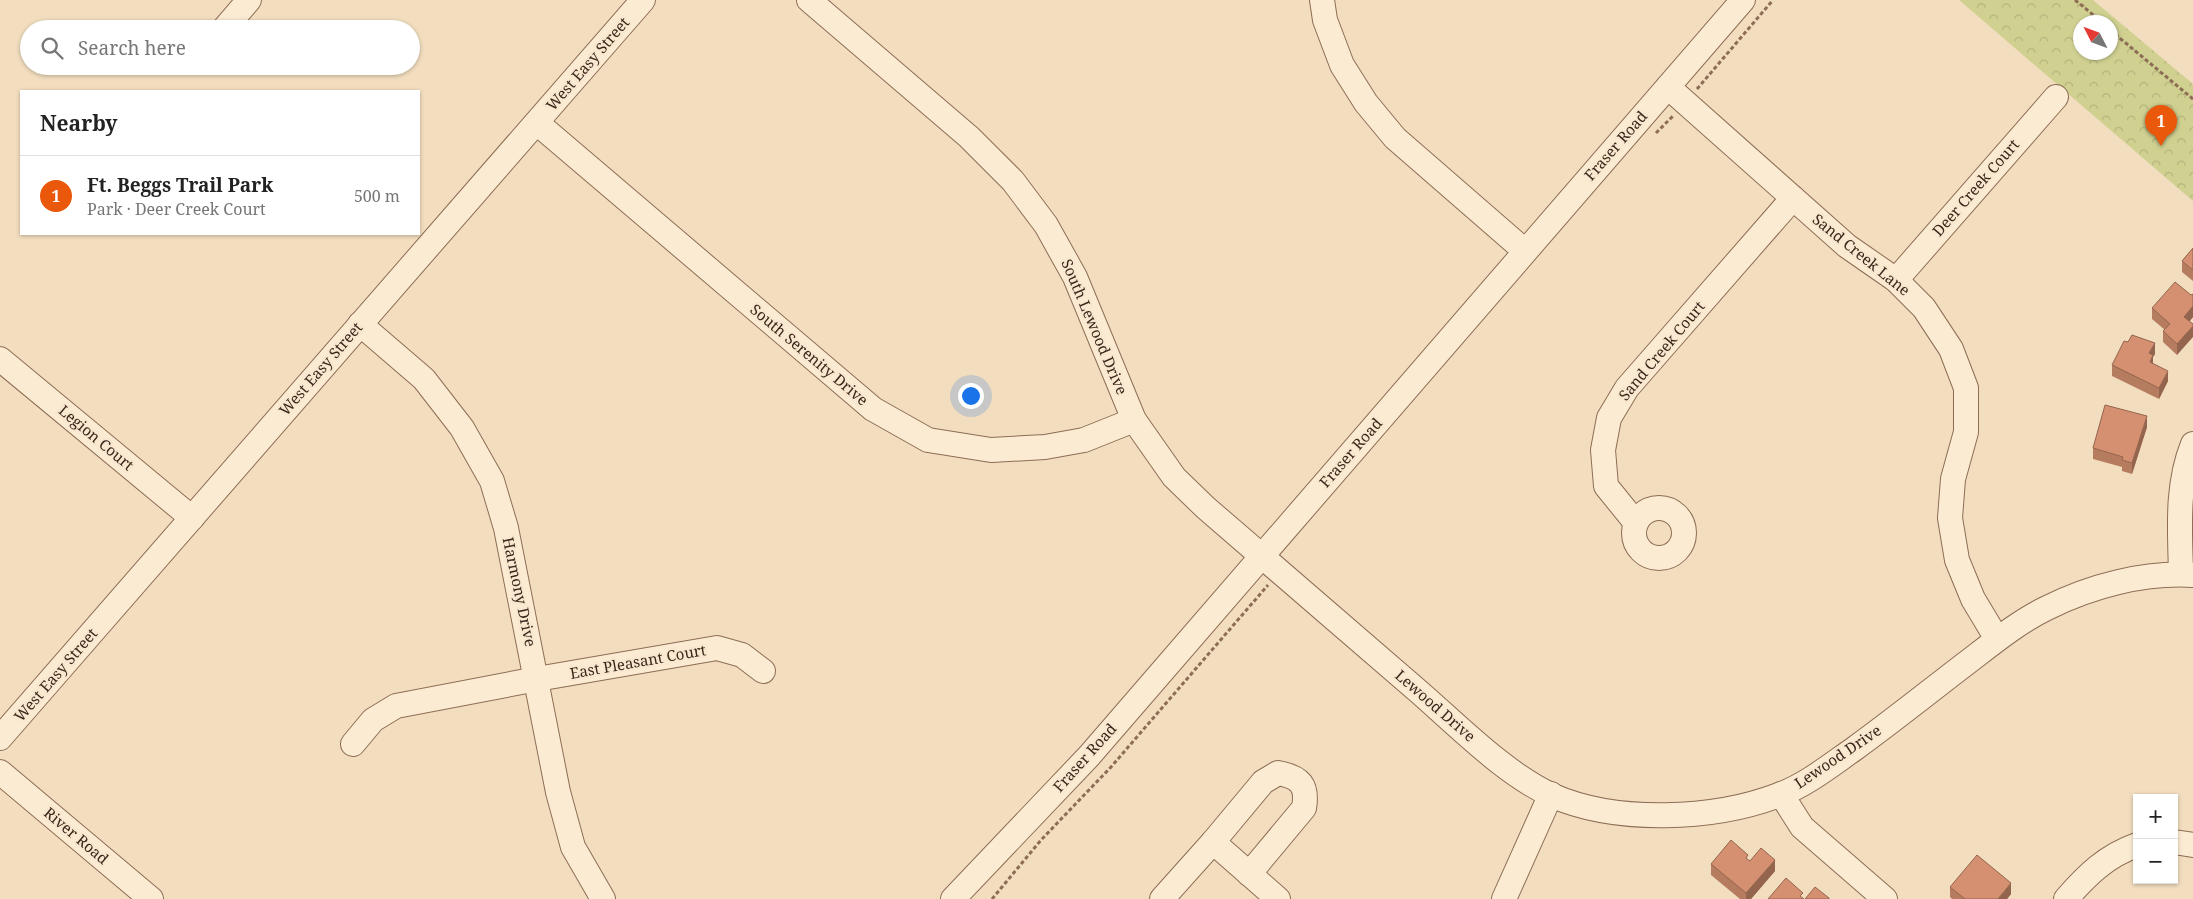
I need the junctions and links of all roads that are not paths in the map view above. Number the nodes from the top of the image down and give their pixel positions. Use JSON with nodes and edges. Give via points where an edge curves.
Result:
{"nodes":[{"id":1,"x":249,"y":0,"type":"edge"},
{"id":2,"x":643,"y":0,"type":"edge"},
{"id":3,"x":809,"y":0,"type":"edge"},
{"id":4,"x":1322,"y":0,"type":"edge"},
{"id":5,"x":1743,"y":0,"type":"edge"},
{"id":6,"x":232,"y":20,"type":"edge"},
{"id":7,"x":1668,"y":88,"type":"junction"},
{"id":8,"x":2056,"y":96,"type":"dead end"},
{"id":9,"x":537,"y":123,"type":"junction"},
{"id":10,"x":1793,"y":198,"type":"junction"},
{"id":11,"x":1525,"y":251,"type":"junction"},
{"id":12,"x":1896,"y":280,"type":"junction"},
{"id":13,"x":360,"y":324,"type":"junction"},
{"id":14,"x":0,"y":358,"type":"edge"},
{"id":15,"x":1134,"y":420,"type":"junction"},
{"id":16,"x":2193,"y":444,"type":"edge"},
{"id":17,"x":192,"y":518,"type":"junction"},
{"id":18,"x":1636,"y":523,"type":"dead end"},
{"id":19,"x":1262,"y":557,"type":"junction"},
{"id":20,"x":2187,"y":575,"type":"edge"},
{"id":21,"x":1997,"y":639,"type":"junction"},
{"id":22,"x":763,"y":671,"type":"dead end"},
{"id":23,"x":537,"y":679,"type":"junction"},
{"id":24,"x":0,"y":738,"type":"edge"},
{"id":25,"x":353,"y":744,"type":"dead end"},
{"id":26,"x":0,"y":772,"type":"edge"},
{"id":27,"x":1551,"y":794,"type":"junction"},
{"id":28,"x":1781,"y":794,"type":"junction"},
{"id":29,"x":1213,"y":842,"type":"junction"},
{"id":30,"x":2178,"y":843,"type":"edge"},
{"id":31,"x":2193,"y":845,"type":"edge"},
{"id":32,"x":2133,"y":847,"type":"edge"},
{"id":33,"x":1250,"y":874,"type":"junction"},
{"id":34,"x":151,"y":899,"type":"edge"},
{"id":35,"x":603,"y":899,"type":"edge"},
{"id":36,"x":953,"y":899,"type":"edge"},
{"id":37,"x":1162,"y":899,"type":"edge"},
{"id":38,"x":1278,"y":899,"type":"edge"},
{"id":39,"x":1504,"y":899,"type":"edge"},
{"id":40,"x":1885,"y":899,"type":"edge"},
{"id":41,"x":2066,"y":899,"type":"edge"}],
"edges":[{"from":1,"to":6,"type":"street"},
{"from":2,"to":9,"type":"street","name":"West Easy Street"},
{"from":3,"to":15,"type":"street","name":"South Lewood Drive","via":[[969,137],[1013,181],[1046,225],[1075,277]]},
{"from":4,"to":11,"type":"street","via":[[1325,20],[1342,65],[1366,103],[1395,138]]},
{"from":5,"to":7,"type":"street","name":"Fraser Road"},
{"from":7,"to":10,"type":"street","name":"Sand Creek Lane"},
{"from":7,"to":11,"type":"street","name":"Fraser Road"},
{"from":8,"to":12,"type":"street","name":"Deer Creek Court"},
{"from":9,"to":13,"type":"street","name":"West Easy Street"},
{"from":9,"to":15,"type":"street","name":"South Serenity Drive","via":[[873,409],[928,440],[991,450],[1045,447],[1084,440]]},
{"from":10,"to":12,"type":"street","name":"Sand Creek Lane","via":[[1847,246]]},
{"from":10,"to":18,"type":"street","name":"Sand Creek Court","via":[[1627,388],[1609,418],[1603,450],[1606,486]]},
{"from":11,"to":19,"type":"street","name":"Fraser Road"},
{"from":12,"to":21,"type":"street","name":"Sand Creek Lane","via":[[1924,308],[1952,349],[1966,388],[1966,432],[1953,479],[1950,518],[1957,560],[1973,599]]},
{"from":13,"to":17,"type":"street","name":"West Easy Street"},
{"from":13,"to":23,"type":"street","name":"Harmony Drive","via":[[424,379],[462,428],[492,481],[506,528]]},
{"from":14,"to":17,"type":"street","name":"Legion Court"},
{"from":15,"to":19,"type":"street","name":"South Lewood Drive","via":[[1174,477]]},
{"from":16,"to":20,"type":"street","via":[[2186,460],[2179,507]]},
{"from":17,"to":24,"type":"street","name":"West Easy Street"},
{"from":19,"to":27,"type":"street","name":"Lewood Drive","via":[[1490,754]]},
{"from":19,"to":36,"type":"street","name":"Fraser Road","via":[[1089,756]]},
{"from":20,"to":21,"type":"street","name":"Lewood Drive","via":[[2132,579],[2093,589],[2045,608]]},
{"from":21,"to":28,"type":"street","name":"Lewood Drive","via":[[1888,724],[1828,767]]},
{"from":22,"to":23,"type":"street","name":"East Pleasant Court","via":[[742,654],[717,648]]},
{"from":23,"to":25,"type":"street","name":"East Pleasant Court","via":[[396,706],[372,720]]},
{"from":23,"to":35,"type":"street","name":"Harmony Drive","via":[[558,792],[573,847]]},
{"from":26,"to":34,"type":"street","name":"River Road"},
{"from":27,"to":28,"type":"street","name":"Lewood Drive","via":[[1592,808],[1646,815],[1691,814]]},
{"from":27,"to":39,"type":"street"},
{"from":28,"to":40,"type":"street","via":[[1802,827]]},
{"from":29,"to":33,"type":"street"},
{"from":29,"to":33,"type":"street","via":[[1263,782],[1278,772],[1292,775],[1306,795],[1304,808]]},
{"from":29,"to":37,"type":"street"},
{"from":30,"to":31,"type":"street"},
{"from":32,"to":41,"type":"street","via":[[2099,865]]},
{"from":33,"to":38,"type":"street"}]}
